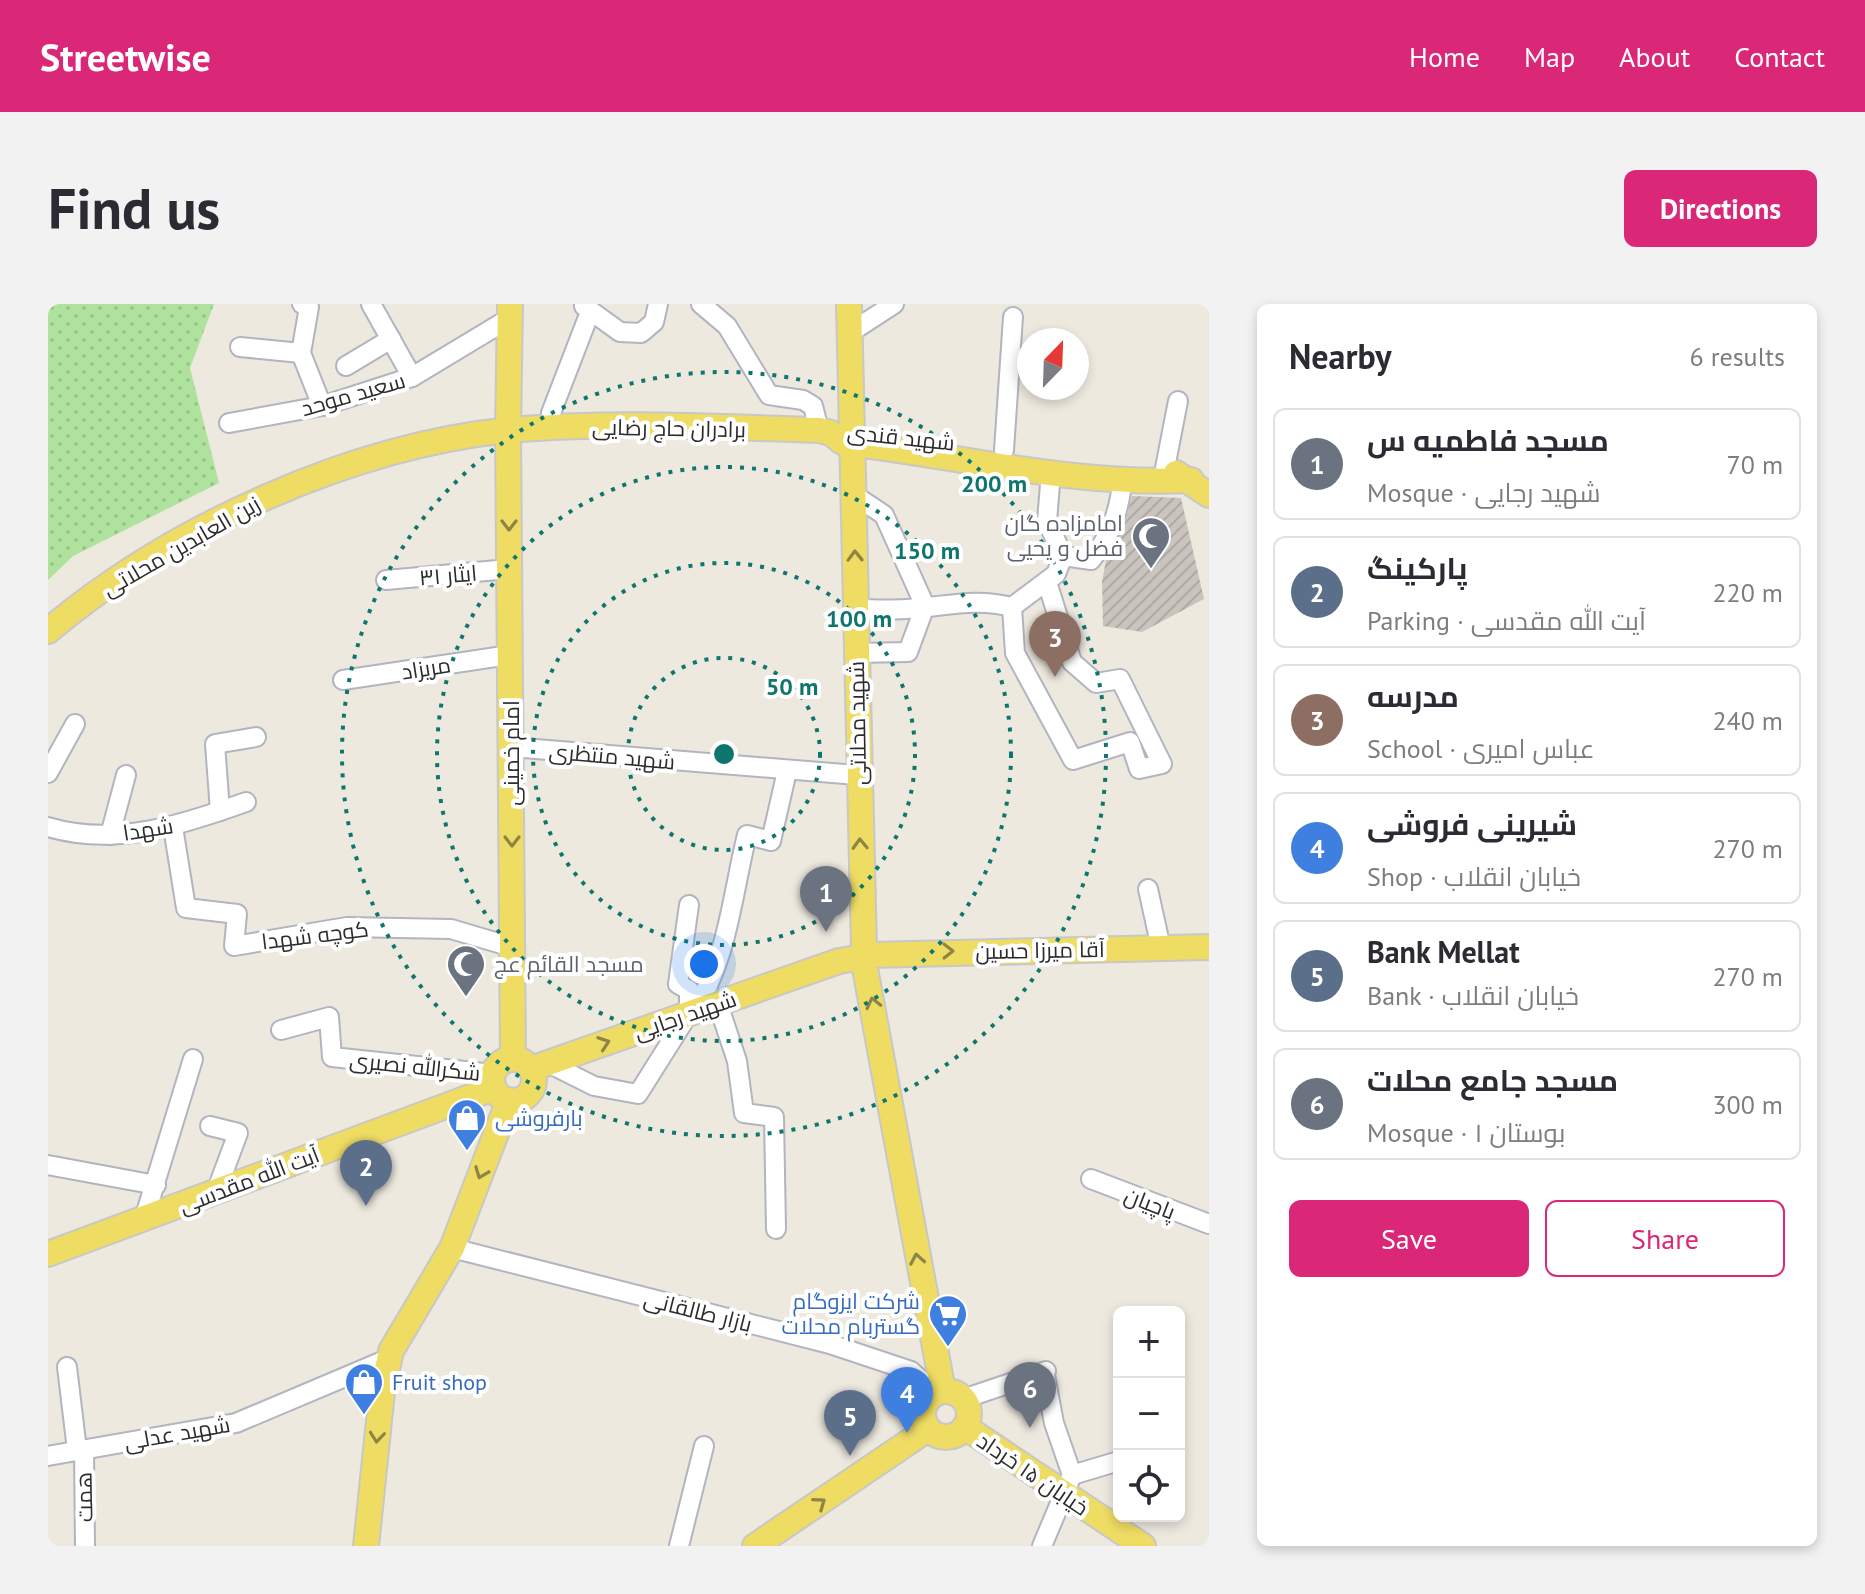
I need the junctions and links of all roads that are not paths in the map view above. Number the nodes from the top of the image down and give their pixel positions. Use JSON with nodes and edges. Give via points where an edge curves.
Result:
{"nodes":[{"id":1,"x":302,"y":304,"type":"edge"},
{"id":2,"x":371,"y":304,"type":"edge"},
{"id":3,"x":658,"y":304,"type":"edge"},
{"id":4,"x":701,"y":304,"type":"edge"},
{"id":5,"x":849,"y":304,"type":"edge"},
{"id":6,"x":894,"y":304,"type":"edge"},
{"id":7,"x":586,"y":308,"type":"edge"},
{"id":8,"x":510,"y":311,"type":"edge"},
{"id":9,"x":1013,"y":317,"type":"dead end"},
{"id":10,"x":848,"y":334,"type":"junction"},
{"id":11,"x":391,"y":339,"type":"junction"},
{"id":12,"x":240,"y":347,"type":"dead end"},
{"id":13,"x":301,"y":353,"type":"junction"},
{"id":14,"x":346,"y":366,"type":"dead end"},
{"id":15,"x":412,"y":377,"type":"junction"},
{"id":16,"x":1178,"y":401,"type":"dead end"},
{"id":17,"x":322,"y":406,"type":"junction"},
{"id":18,"x":551,"y":413,"type":"dead end"},
{"id":19,"x":229,"y":423,"type":"dead end"},
{"id":20,"x":839,"y":434,"type":"junction"},
{"id":21,"x":508,"y":439,"type":"junction"},
{"id":22,"x":1004,"y":450,"type":"junction"},
{"id":23,"x":1165,"y":468,"type":"junction"},
{"id":24,"x":1051,"y":472,"type":"junction"},
{"id":25,"x":1123,"y":478,"type":"junction"},
{"id":26,"x":1200,"y":488,"type":"edge"},
{"id":27,"x":854,"y":495,"type":"junction"},
{"id":28,"x":1063,"y":556,"type":"junction"},
{"id":29,"x":509,"y":569,"type":"junction"},
{"id":30,"x":386,"y":580,"type":"dead end"},
{"id":31,"x":1047,"y":582,"type":"junction"},
{"id":32,"x":925,"y":606,"type":"junction"},
{"id":33,"x":1012,"y":607,"type":"junction"},
{"id":34,"x":855,"y":609,"type":"junction"},
{"id":35,"x":48,"y":631,"type":"edge"},
{"id":36,"x":856,"y":653,"type":"junction"},
{"id":37,"x":510,"y":655,"type":"junction"},
{"id":38,"x":343,"y":680,"type":"dead end"},
{"id":39,"x":75,"y":724,"type":"dead end"},
{"id":40,"x":256,"y":737,"type":"dead end"},
{"id":41,"x":511,"y":747,"type":"junction"},
{"id":42,"x":787,"y":771,"type":"junction"},
{"id":43,"x":48,"y":773,"type":"edge"},
{"id":44,"x":126,"y":775,"type":"dead end"},
{"id":45,"x":857,"y":775,"type":"junction"},
{"id":46,"x":246,"y":802,"type":"dead end"},
{"id":47,"x":220,"y":811,"type":"junction"},
{"id":48,"x":48,"y":827,"type":"edge"},
{"id":49,"x":173,"y":827,"type":"junction"},
{"id":50,"x":110,"y":835,"type":"junction"},
{"id":51,"x":1148,"y":889,"type":"dead end"},
{"id":52,"x":689,"y":905,"type":"dead end"},
{"id":53,"x":512,"y":947,"type":"junction"},
{"id":54,"x":1209,"y":947,"type":"edge"},
{"id":55,"x":1161,"y":948,"type":"junction"},
{"id":56,"x":859,"y":957,"type":"junction"},
{"id":57,"x":718,"y":1004,"type":"junction"},
{"id":58,"x":691,"y":1013,"type":"junction"},
{"id":59,"x":281,"y":1030,"type":"dead end"},
{"id":60,"x":193,"y":1059,"type":"dead end"},
{"id":61,"x":531,"y":1063,"type":"junction"},
{"id":62,"x":499,"y":1087,"type":"junction"},
{"id":63,"x":210,"y":1126,"type":"dead end"},
{"id":64,"x":48,"y":1165,"type":"edge"},
{"id":65,"x":1091,"y":1179,"type":"dead end"},
{"id":66,"x":156,"y":1185,"type":"junction"},
{"id":67,"x":216,"y":1192,"type":"junction"},
{"id":68,"x":144,"y":1219,"type":"junction"},
{"id":69,"x":1209,"y":1224,"type":"edge"},
{"id":70,"x":776,"y":1229,"type":"dead end"},
{"id":71,"x":452,"y":1248,"type":"junction"},
{"id":72,"x":48,"y":1254,"type":"edge"},
{"id":73,"x":390,"y":1358,"type":"junction"},
{"id":74,"x":67,"y":1367,"type":"dead end"},
{"id":75,"x":947,"y":1394,"type":"junction"},
{"id":76,"x":965,"y":1427,"type":"junction"},
{"id":77,"x":928,"y":1429,"type":"junction"},
{"id":78,"x":704,"y":1446,"type":"dead end"},
{"id":79,"x":80,"y":1449,"type":"junction"},
{"id":80,"x":48,"y":1456,"type":"edge"},
{"id":81,"x":1113,"y":1464,"type":"edge"},
{"id":82,"x":1068,"y":1485,"type":"junction"},
{"id":83,"x":85,"y":1546,"type":"edge"},
{"id":84,"x":366,"y":1546,"type":"edge"},
{"id":85,"x":679,"y":1546,"type":"edge"},
{"id":86,"x":755,"y":1546,"type":"edge"},
{"id":87,"x":1042,"y":1546,"type":"edge"},
{"id":88,"x":1143,"y":1546,"type":"edge"}],
"edges":[{"from":1,"to":13,"type":"street","via":[[309,307]]},
{"from":2,"to":11,"type":"street"},
{"from":3,"to":7,"type":"street","via":[[654,322],[641,333],[620,332]]},
{"from":4,"to":20,"type":"street","via":[[727,326],[769,395],[803,400]]},
{"from":5,"to":10,"type":"main road","name":"شهید محلاتی"},
{"from":6,"to":10,"type":"street"},
{"from":7,"to":18,"type":"street"},
{"from":8,"to":15,"type":"street","name":"سعید موحد"},
{"from":8,"to":21,"type":"main road","name":"امام خمینی"},
{"from":9,"to":22,"type":"street"},
{"from":10,"to":20,"type":"main road","name":"شهید محلاتی"},
{"from":11,"to":14,"type":"street"},
{"from":11,"to":15,"type":"street"},
{"from":12,"to":13,"type":"street"},
{"from":13,"to":17,"type":"street"},
{"from":15,"to":17,"type":"street","name":"سعید موحد"},
{"from":16,"to":23,"type":"street"},
{"from":17,"to":19,"type":"street","name":"سعید موحد"},
{"from":20,"to":21,"type":"main road","name":"برادران حاج رضایی","via":[[636,426]]},
{"from":20,"to":22,"type":"main road","name":"شهید قندی"},
{"from":20,"to":24,"type":"main road","name":"شهید قندی"},
{"from":20,"to":27,"type":"main road","name":"شهید محلاتی"},
{"from":21,"to":29,"type":"main road","name":"امام خمینی","one_way":true},
{"from":21,"to":35,"type":"main road","name":"زین العابدین محلاتی","via":[[447,441],[292,485],[174,545]]},
{"from":22,"to":23,"type":"main road","name":"شهید قندی"},
{"from":23,"to":26,"type":"main road","name":"شهید قندی"},
{"from":24,"to":25,"type":"main road","name":"شهید قندی"},
{"from":24,"to":28,"type":"street","via":[[1047,521]]},
{"from":25,"to":26,"type":"main road","name":"شهید قندی"},
{"from":25,"to":28,"type":"street","via":[[1118,514],[1105,543],[1091,560]]},
{"from":27,"to":32,"type":"street","via":[[884,515]]},
{"from":34,"to":27,"type":"main road","name":"شهید محلاتی","one_way":true},
{"from":28,"to":31,"type":"street"},
{"from":29,"to":30,"type":"street","name":"ایثار ۳۱"},
{"from":29,"to":37,"type":"main road","name":"امام خمینی"},
{"from":31,"to":33,"type":"street"},
{"from":31,"to":33,"type":"street","via":[[1072,662],[1096,683],[1120,679],[1162,764],[1139,769],[1130,742],[1073,760],[1015,653]]},
{"from":32,"to":33,"type":"street","via":[[988,601]]},
{"from":32,"to":34,"type":"street"},
{"from":32,"to":36,"type":"street","via":[[908,652]]},
{"from":34,"to":36,"type":"main road","name":"شهید محلاتی"},
{"from":36,"to":45,"type":"main road","name":"شهید محلاتی"},
{"from":37,"to":38,"type":"street","name":"مریزاد"},
{"from":37,"to":41,"type":"main road","name":"امام خمینی"},
{"from":39,"to":43,"type":"street"},
{"from":40,"to":47,"type":"street","via":[[215,744]]},
{"from":41,"to":42,"type":"street","name":"شهید منتظری"},
{"from":41,"to":53,"type":"main road","name":"امام خمینی","one_way":true},
{"from":42,"to":45,"type":"street","name":"شهید منتظری"},
{"from":42,"to":58,"type":"street","via":[[771,841],[747,835],[727,933],[706,992]]},
{"from":44,"to":50,"type":"street"},
{"from":56,"to":45,"type":"main road","name":"شهید محلاتی","one_way":true},
{"from":46,"to":47,"type":"street","name":"شهدا"},
{"from":47,"to":49,"type":"street","name":"شهدا"},
{"from":48,"to":50,"type":"street","name":"شهدا","via":[[79,836]]},
{"from":49,"to":50,"type":"street","name":"شهدا"},
{"from":49,"to":53,"type":"street","name":"کوچه شهدا","via":[[186,908],[237,914],[234,946],[347,927],[451,929]]},
{"from":51,"to":55,"type":"street"},
{"from":52,"to":58,"type":"street","via":[[678,984],[689,990]]},
{"from":53,"to":61,"type":"main road","name":"امام خمینی"},
{"from":54,"to":55,"type":"main road","name":"آقا میرزا حسین"},
{"from":56,"to":55,"type":"main road","name":"آقا میرزا حسین","one_way":true},
{"from":56,"to":57,"type":"main road","name":"شهید رجایی"},
{"from":75,"to":56,"type":"main road","name":"شهید محلاتی","one_way":true},
{"from":57,"to":58,"type":"main road","name":"شهید رجایی"},
{"from":57,"to":70,"type":"street","via":[[737,1061],[744,1113],[774,1117]]},
{"from":61,"to":58,"type":"main road","name":"شهید رجایی","one_way":true},
{"from":58,"to":61,"type":"street","via":[[638,1094],[594,1086]]},
{"from":59,"to":62,"type":"street","name":"شکرالله نصیری","via":[[329,1017],[332,1057]]},
{"from":60,"to":66,"type":"street"},
{"from":61,"to":62,"type":"main road","name":"شهید رجایی","via":[[500,1063]]},
{"from":61,"to":62,"type":"main road","via":[[534,1082],[528,1094]]},
{"from":62,"to":67,"type":"main road","name":"آیت الله مقدسی"},
{"from":62,"to":71,"type":"main road","one_way":true},
{"from":63,"to":67,"type":"street","via":[[238,1133]]},
{"from":64,"to":66,"type":"street"},
{"from":65,"to":69,"type":"street","name":"پاچیان"},
{"from":66,"to":68,"type":"street"},
{"from":67,"to":68,"type":"main road","name":"آیت الله مقدسی"},
{"from":68,"to":72,"type":"main road","name":"آیت الله مقدسی"},
{"from":71,"to":73,"type":"main road"},
{"from":71,"to":75,"type":"street","name":"بازار طالقانی","via":[[830,1344],[911,1371]]},
{"from":73,"to":79,"type":"street","name":"شهید عدلی","via":[[236,1423]]},
{"from":73,"to":84,"type":"main road","one_way":true},
{"from":74,"to":79,"type":"street","name":"همت"},
{"from":75,"to":76,"type":"main road","via":[[969,1413]]},
{"from":75,"to":77,"type":"main road","via":[[923,1409]]},
{"from":75,"to":82,"type":"street","via":[[1046,1373]]},
{"from":76,"to":77,"type":"main road","via":[[947,1437]]},
{"from":76,"to":82,"type":"main road","name":"خیابان ۱۵ خرداد"},
{"from":86,"to":77,"type":"main road","one_way":true},
{"from":78,"to":85,"type":"street"},
{"from":79,"to":80,"type":"street","name":"شهید عدلی"},
{"from":79,"to":83,"type":"street","name":"همت"},
{"from":81,"to":82,"type":"street"},
{"from":82,"to":87,"type":"street"},
{"from":82,"to":88,"type":"main road","name":"خیابان ۱۵ خرداد"}]}
